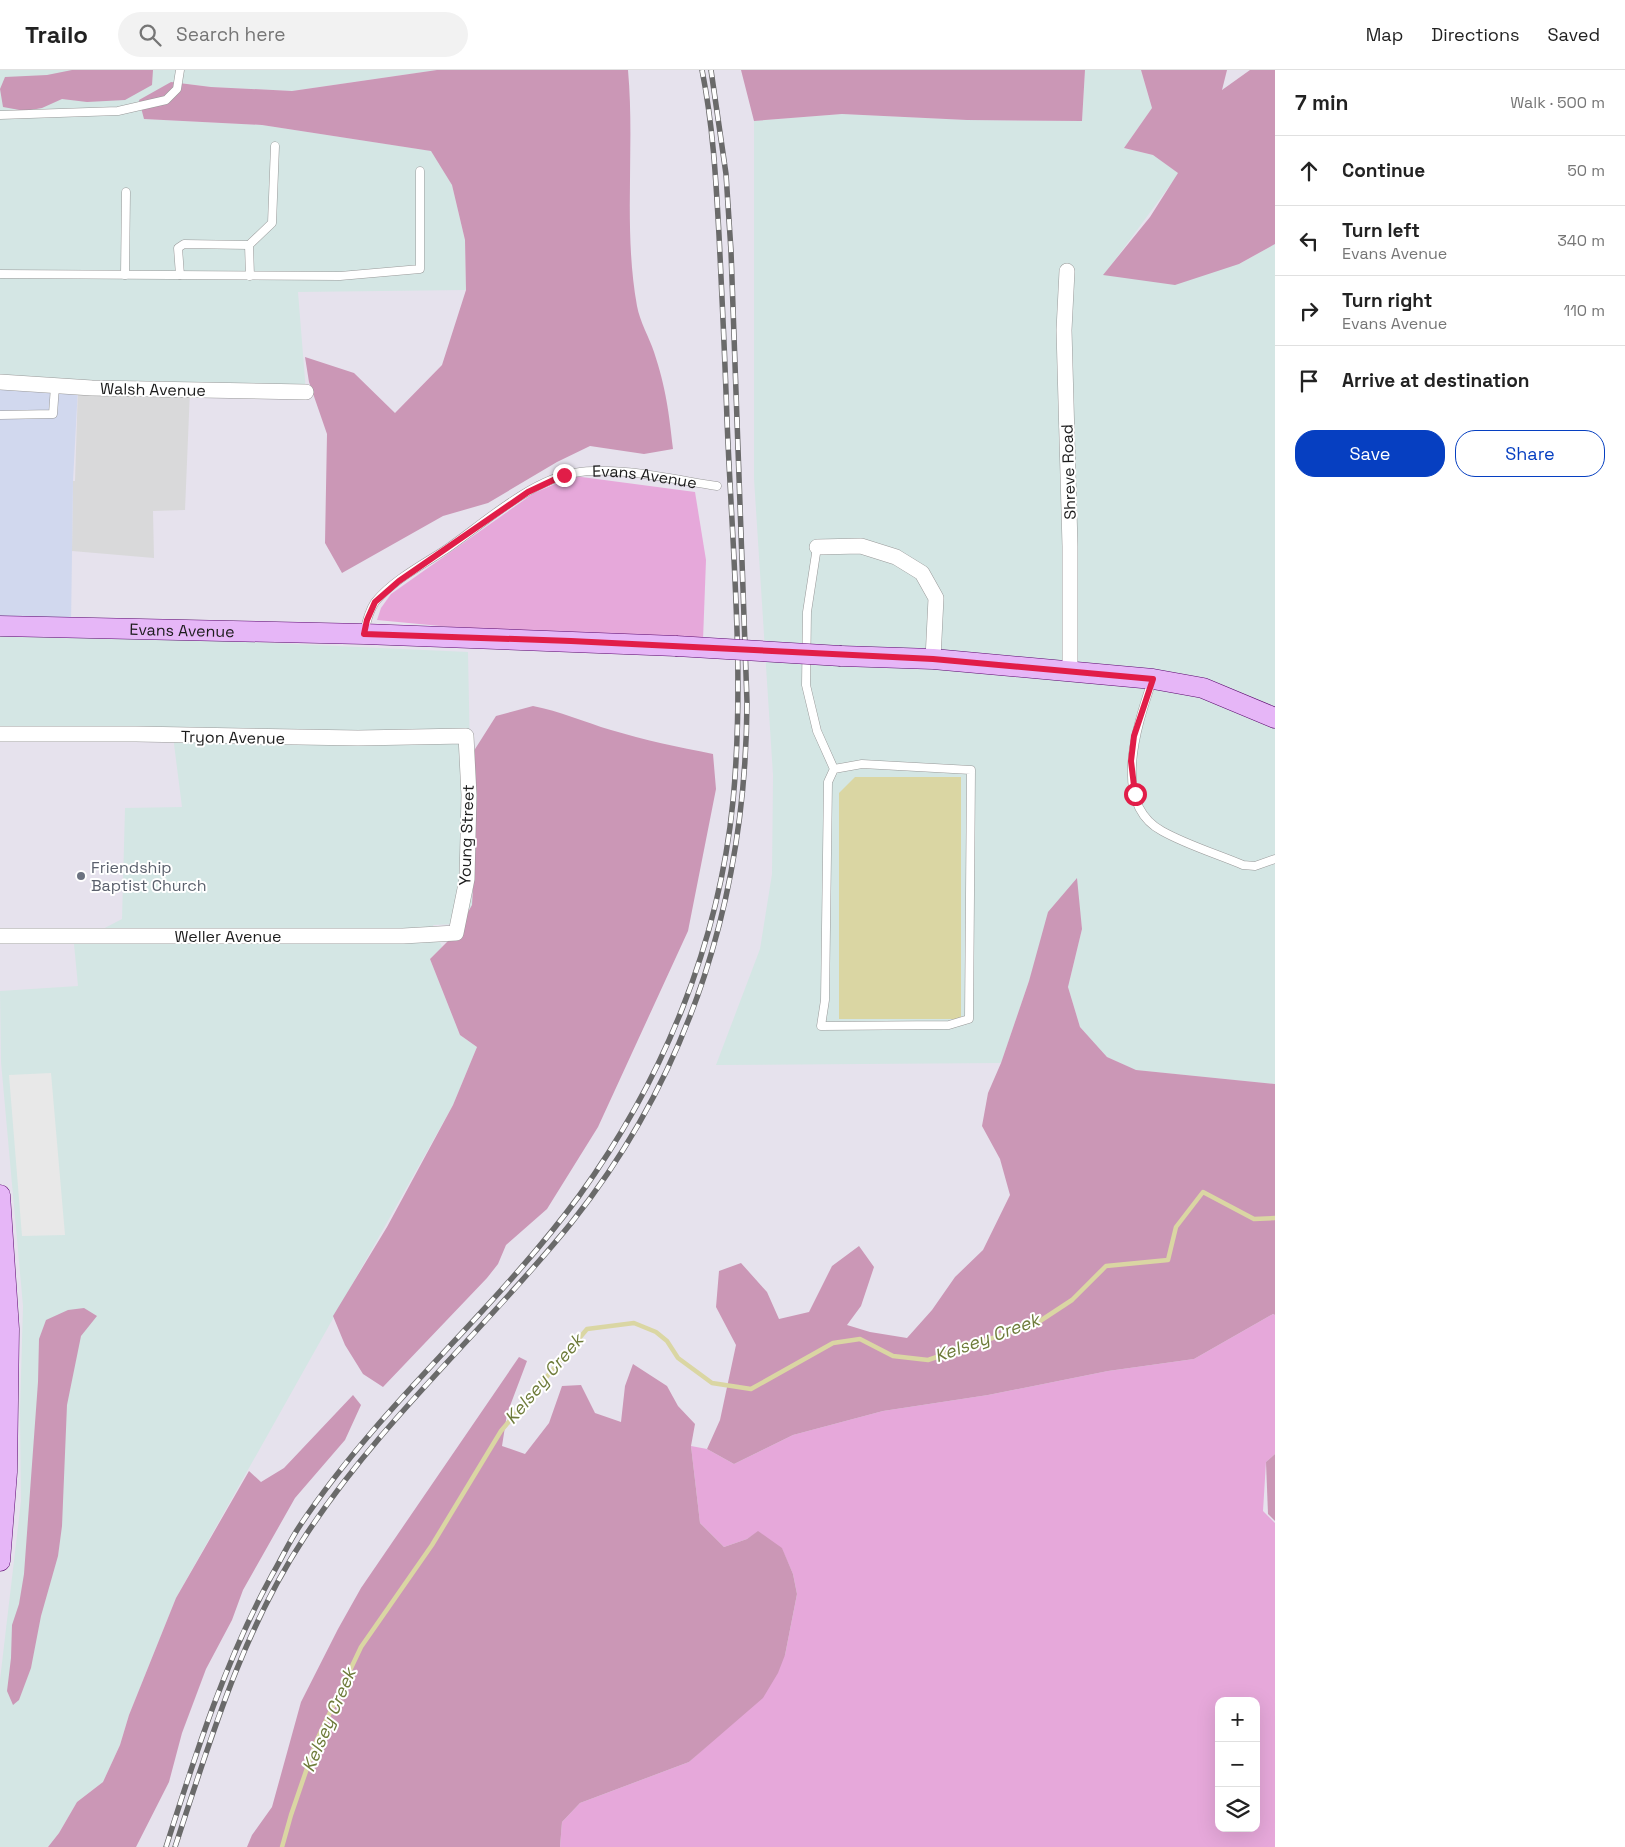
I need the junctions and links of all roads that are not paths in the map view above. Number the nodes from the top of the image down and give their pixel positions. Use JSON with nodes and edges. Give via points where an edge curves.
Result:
{"nodes":[{"id":1,"x":180,"y":70,"type":"edge"},
{"id":2,"x":0,"y":115,"type":"edge"},
{"id":3,"x":275,"y":146,"type":"dead end"},
{"id":4,"x":420,"y":171,"type":"dead end"},
{"id":5,"x":126,"y":192,"type":"dead end"},
{"id":6,"x":249,"y":245,"type":"junction"},
{"id":7,"x":1068,"y":271,"type":"dead end"},
{"id":8,"x":0,"y":274,"type":"edge"},
{"id":9,"x":125,"y":275,"type":"junction"},
{"id":10,"x":180,"y":275,"type":"junction"},
{"id":11,"x":250,"y":276,"type":"junction"},
{"id":12,"x":0,"y":382,"type":"edge"},
{"id":13,"x":54,"y":386,"type":"junction"},
{"id":14,"x":306,"y":392,"type":"dead end"},
{"id":15,"x":0,"y":415,"type":"edge"},
{"id":16,"x":717,"y":486,"type":"dead end"},
{"id":17,"x":817,"y":547,"type":"joint"},
{"id":18,"x":0,"y":626,"type":"edge"},
{"id":19,"x":364,"y":634,"type":"junction"},
{"id":20,"x":933,"y":659,"type":"junction"},
{"id":21,"x":1070,"y":673,"type":"junction"},
{"id":22,"x":1153,"y":679,"type":"junction"},
{"id":23,"x":1275,"y":718,"type":"edge"},
{"id":24,"x":0,"y":734,"type":"edge"},
{"id":25,"x":466,"y":736,"type":"joint"},
{"id":26,"x":834,"y":769,"type":"junction"},
{"id":27,"x":1275,"y":859,"type":"edge"},
{"id":28,"x":456,"y":933,"type":"joint"},
{"id":29,"x":0,"y":936,"type":"edge"},
{"id":30,"x":0,"y":1195,"type":"edge"},
{"id":31,"x":0,"y":1561,"type":"edge"}],
"edges":[{"from":1,"to":2,"type":"lane","via":[[177,89],[166,100],[118,111]]},
{"from":3,"to":6,"type":"lane","via":[[272,223]]},
{"from":4,"to":11,"type":"lane","via":[[420,269],[340,276]]},
{"from":5,"to":9,"type":"lane"},
{"from":6,"to":10,"type":"lane","via":[[184,244],[178,248]]},
{"from":6,"to":11,"type":"lane"},
{"from":7,"to":21,"type":"street","name":"Shreve Road","via":[[1064,330]]},
{"from":8,"to":9,"type":"lane"},
{"from":9,"to":10,"type":"lane"},
{"from":10,"to":11,"type":"lane"},
{"from":12,"to":13,"type":"street","name":"Walsh Avenue"},
{"from":13,"to":14,"type":"street","name":"Walsh Avenue"},
{"from":13,"to":15,"type":"lane","via":[[53,414]]},
{"from":16,"to":19,"type":"lane","name":"Evans Avenue","via":[[600,471],[576,472],[552,479],[399,581],[375,602]]},
{"from":17,"to":20,"type":"street","via":[[861,546],[896,557],[922,573],[936,598]]},
{"from":17,"to":26,"type":"lane","via":[[807,612],[806,685],[817,730]]},
{"from":18,"to":19,"type":"street","name":"Evans Avenue"},
{"from":19,"to":20,"type":"street","name":"Evans Avenue","bridge":true},
{"from":20,"to":21,"type":"street","name":"Evans Avenue"},
{"from":21,"to":22,"type":"street","name":"Evans Avenue"},
{"from":22,"to":23,"type":"street","name":"Evans Avenue","via":[[1203,688]]},
{"from":22,"to":27,"type":"lane","via":[[1134,736],[1131,761],[1135,794],[1144,816],[1161,831],[1243,865],[1255,866]]},
{"from":24,"to":25,"type":"street","name":"Tryon Avenue"},
{"from":25,"to":28,"type":"street","name":"Young Street","via":[[469,795],[467,879]]},
{"from":26,"to":26,"type":"lane","via":[[828,782],[825,1000],[821,1026],[949,1024],[969,1019],[971,770],[862,764]]},
{"from":28,"to":29,"type":"street","name":"Weller Avenue","via":[[403,936]]},
{"from":30,"to":31,"type":"street","via":[[9,1329],[7,1472]]}]}
